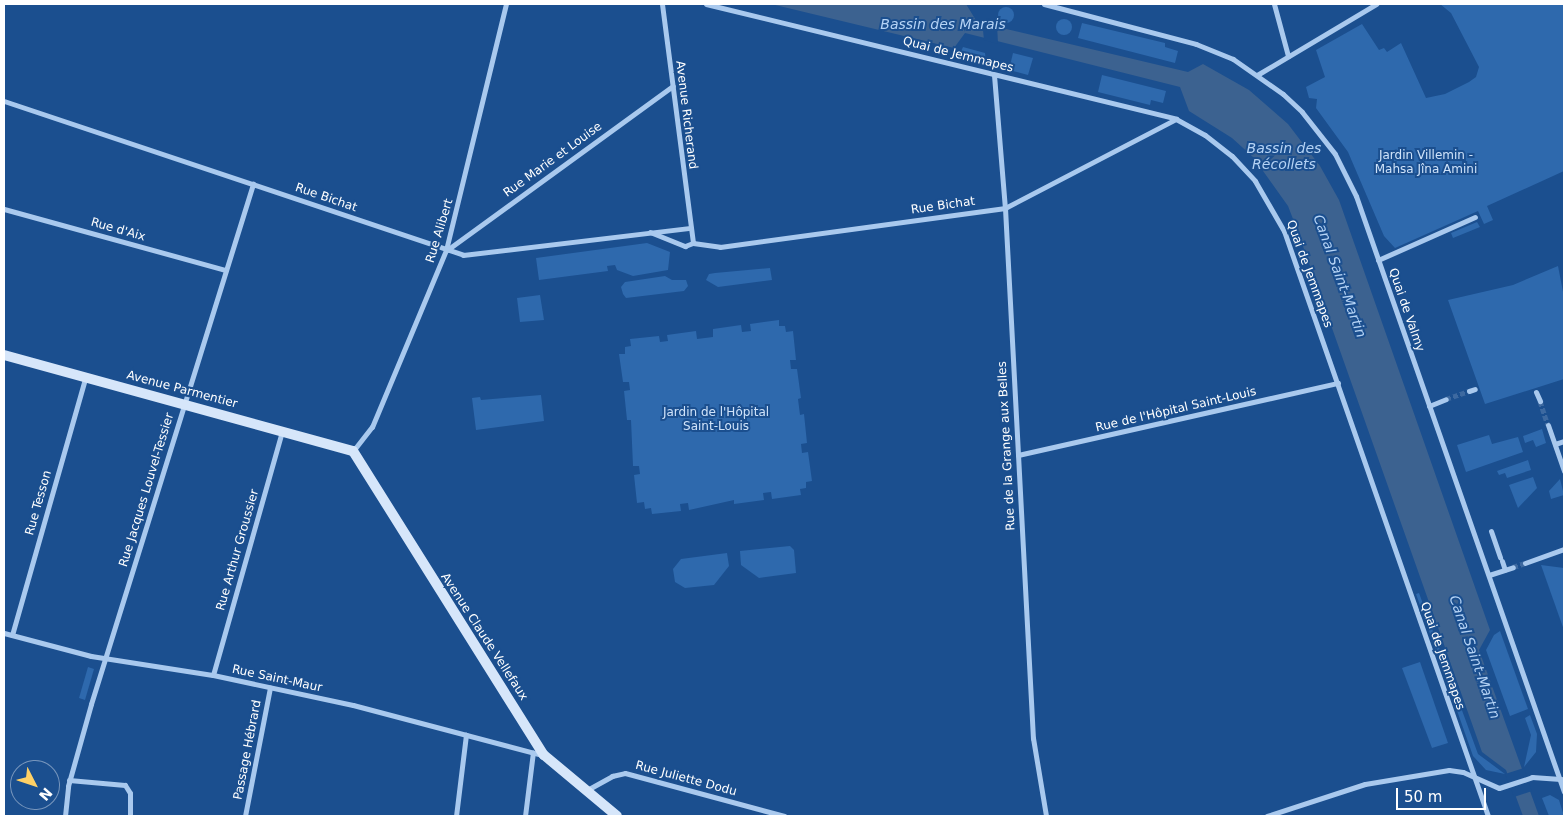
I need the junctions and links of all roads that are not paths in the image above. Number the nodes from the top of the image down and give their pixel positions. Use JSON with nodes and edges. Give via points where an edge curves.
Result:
{"nodes":[{"id":1,"x":506,"y":4,"type":"edge"},
{"id":2,"x":662,"y":4,"type":"edge"},
{"id":3,"x":706,"y":4,"type":"edge"},
{"id":4,"x":1044,"y":4,"type":"edge"},
{"id":5,"x":1274,"y":4,"type":"edge"},
{"id":6,"x":1376,"y":4,"type":"edge"},
{"id":7,"x":1288,"y":56,"type":"junction"},
{"id":8,"x":994,"y":74,"type":"junction"},
{"id":9,"x":1257,"y":75,"type":"junction"},
{"id":10,"x":672,"y":86,"type":"junction"},
{"id":11,"x":4,"y":101,"type":"edge"},
{"id":12,"x":1176,"y":119,"type":"junction"},
{"id":13,"x":253,"y":184,"type":"junction"},
{"id":14,"x":4,"y":208,"type":"edge"},
{"id":15,"x":1005,"y":208,"type":"junction"},
{"id":16,"x":1475,"y":217,"type":"dead end"},
{"id":17,"x":690,"y":228,"type":"junction"},
{"id":18,"x":650,"y":232,"type":"junction"},
{"id":19,"x":693,"y":242,"type":"junction"},
{"id":20,"x":446,"y":250,"type":"junction"},
{"id":21,"x":1378,"y":260,"type":"junction"},
{"id":22,"x":226,"y":270,"type":"junction"},
{"id":23,"x":4,"y":355,"type":"edge"},
{"id":24,"x":86,"y":377,"type":"junction"},
{"id":25,"x":1338,"y":383,"type":"junction"},
{"id":26,"x":1536,"y":392,"type":"dead end"},
{"id":27,"x":1446,"y":400,"type":"tunnel mouth"},
{"id":28,"x":1540,"y":401,"type":"tunnel mouth"},
{"id":29,"x":184,"y":404,"type":"junction"},
{"id":30,"x":1429,"y":406,"type":"junction"},
{"id":31,"x":1548,"y":424,"type":"tunnel mouth"},
{"id":32,"x":283,"y":430,"type":"junction"},
{"id":33,"x":1564,"y":441,"type":"edge"},
{"id":34,"x":1555,"y":444,"type":"junction"},
{"id":35,"x":353,"y":451,"type":"junction"},
{"id":36,"x":1018,"y":455,"type":"junction"},
{"id":37,"x":1564,"y":471,"type":"edge"},
{"id":38,"x":1492,"y":530,"type":"dead end"},
{"id":39,"x":1564,"y":549,"type":"edge"},
{"id":40,"x":1525,"y":563,"type":"tunnel mouth"},
{"id":41,"x":1513,"y":567,"type":"tunnel mouth"},
{"id":42,"x":1505,"y":570,"type":"junction"},
{"id":43,"x":1489,"y":575,"type":"junction"},
{"id":44,"x":4,"y":633,"type":"edge"},
{"id":45,"x":12,"y":635,"type":"junction"},
{"id":46,"x":106,"y":658,"type":"junction"},
{"id":47,"x":213,"y":675,"type":"junction"},
{"id":48,"x":270,"y":687,"type":"junction"},
{"id":49,"x":466,"y":735,"type":"junction"},
{"id":50,"x":533,"y":752,"type":"junction"},
{"id":51,"x":544,"y":756,"type":"junction"},
{"id":52,"x":1476,"y":779,"type":"junction"},
{"id":53,"x":1561,"y":779,"type":"edge"},
{"id":54,"x":69,"y":780,"type":"junction"},
{"id":55,"x":586,"y":791,"type":"junction"},
{"id":56,"x":1564,"y":792,"type":"edge"},
{"id":57,"x":65,"y":816,"type":"edge"},
{"id":58,"x":130,"y":816,"type":"edge"},
{"id":59,"x":245,"y":816,"type":"edge"},
{"id":60,"x":456,"y":816,"type":"edge"},
{"id":61,"x":525,"y":816,"type":"edge"},
{"id":62,"x":617,"y":816,"type":"edge"},
{"id":63,"x":784,"y":816,"type":"edge"},
{"id":64,"x":1046,"y":816,"type":"edge"},
{"id":65,"x":1267,"y":816,"type":"edge"},
{"id":66,"x":1488,"y":816,"type":"edge"}],
"edges":[{"from":1,"to":20,"type":"street","name":"Rue Alibert"},
{"from":2,"to":10,"type":"street","name":"Avenue Richerand"},
{"from":3,"to":8,"type":"street","name":"Quai de Jemmapes"},
{"from":4,"to":9,"type":"street","name":"Quai de Valmy","via":[[1196,44],[1233,59]]},
{"from":5,"to":7,"type":"street"},
{"from":6,"to":7,"type":"street"},
{"from":7,"to":9,"type":"street"},
{"from":8,"to":12,"type":"street","name":"Quai de Jemmapes"},
{"from":8,"to":15,"type":"street","name":"Rue de la Grange aux Belles"},
{"from":9,"to":21,"type":"street","name":"Quai de Valmy","via":[[1302,112],[1335,154],[1356,196]]},
{"from":10,"to":17,"type":"street","name":"Avenue Richerand"},
{"from":10,"to":20,"type":"street","name":"Rue Marie et Louise"},
{"from":11,"to":13,"type":"street","name":"Rue Bichat"},
{"from":12,"to":15,"type":"street","name":"Rue Bichat"},
{"from":12,"to":25,"type":"street","name":"Quai de Jemmapes","via":[[1205,135],[1232,156],[1270,203],[1284,231]]},
{"from":13,"to":20,"type":"street","name":"Rue Bichat"},
{"from":13,"to":22,"type":"street","name":"Rue Jacques Louvel-Tessier"},
{"from":14,"to":22,"type":"street","name":"Rue d'Aix"},
{"from":15,"to":19,"type":"street","name":"Rue Bichat","via":[[720,246]]},
{"from":15,"to":36,"type":"street","name":"Rue de la Grange aux Belles"},
{"from":16,"to":21,"type":"street"},
{"from":17,"to":18,"type":"street","name":"Rue Bichat"},
{"from":17,"to":19,"type":"street"},
{"from":18,"to":19,"type":"street","name":"Rue Bichat","via":[[685,246]]},
{"from":18,"to":20,"type":"street","name":"Rue Bichat","via":[[463,255]]},
{"from":20,"to":35,"type":"street","name":"Rue Alibert","via":[[372,427]]},
{"from":21,"to":30,"type":"street","name":"Quai de Valmy"},
{"from":22,"to":29,"type":"street","name":"Rue Jacques Louvel-Tessier"},
{"from":23,"to":24,"type":"street","name":"Avenue Parmentier"},
{"from":24,"to":29,"type":"street","name":"Avenue Parmentier"},
{"from":24,"to":45,"type":"street","name":"Rue Tesson"},
{"from":25,"to":36,"type":"street","name":"Rue de l'Hôpital Saint-Louis"},
{"from":25,"to":52,"type":"street","name":"Quai de Jemmapes"},
{"from":26,"to":28,"type":"street"},
{"from":27,"to":30,"type":"street"},
{"from":29,"to":32,"type":"street","name":"Avenue Parmentier"},
{"from":29,"to":46,"type":"street","name":"Rue Jacques Louvel-Tessier"},
{"from":30,"to":43,"type":"street","name":"Quai de Valmy"},
{"from":31,"to":34,"type":"street"},
{"from":32,"to":35,"type":"street","name":"Avenue Parmentier"},
{"from":32,"to":47,"type":"street","name":"Rue Arthur Groussier"},
{"from":33,"to":34,"type":"street"},
{"from":34,"to":37,"type":"street"},
{"from":35,"to":51,"type":"street","name":"Avenue Claude Vellefaux"},
{"from":36,"to":64,"type":"street","name":"Rue de la Grange aux Belles","via":[[1033,738]]},
{"from":38,"to":42,"type":"street"},
{"from":39,"to":40,"type":"street"},
{"from":41,"to":42,"type":"street"},
{"from":42,"to":43,"type":"street"},
{"from":43,"to":53,"type":"street","name":"Quai de Valmy"},
{"from":44,"to":45,"type":"street","name":"Rue Saint-Maur"},
{"from":45,"to":46,"type":"street","name":"Rue Saint-Maur"},
{"from":46,"to":47,"type":"street","name":"Rue Saint-Maur"},
{"from":46,"to":54,"type":"street","name":"Rue Jacques Louvel-Tessier"},
{"from":47,"to":48,"type":"street","name":"Rue Saint-Maur"},
{"from":48,"to":49,"type":"street","name":"Rue Saint-Maur"},
{"from":48,"to":59,"type":"street","name":"Passage Hébrard"},
{"from":49,"to":50,"type":"street","name":"Rue Saint-Maur"},
{"from":49,"to":60,"type":"street"},
{"from":50,"to":51,"type":"street","name":"Rue Saint-Maur"},
{"from":50,"to":61,"type":"street"},
{"from":51,"to":55,"type":"street","name":"Avenue Claude Vellefaux"},
{"from":52,"to":53,"type":"street","via":[[1499,788],[1532,777]]},
{"from":52,"to":65,"type":"street","via":[[1463,772],[1449,770],[1384,780]]},
{"from":52,"to":66,"type":"street","name":"Quai de Jemmapes"},
{"from":53,"to":56,"type":"street","name":"Quai de Valmy"},
{"from":54,"to":57,"type":"street","name":"Rue Jacques Louvel-Tessier"},
{"from":54,"to":58,"type":"street","via":[[125,785],[130,793]]},
{"from":55,"to":62,"type":"street","name":"Avenue Claude Vellefaux"},
{"from":55,"to":63,"type":"street","name":"Rue Juliette Dodu","via":[[612,776],[625,773]]}]}
